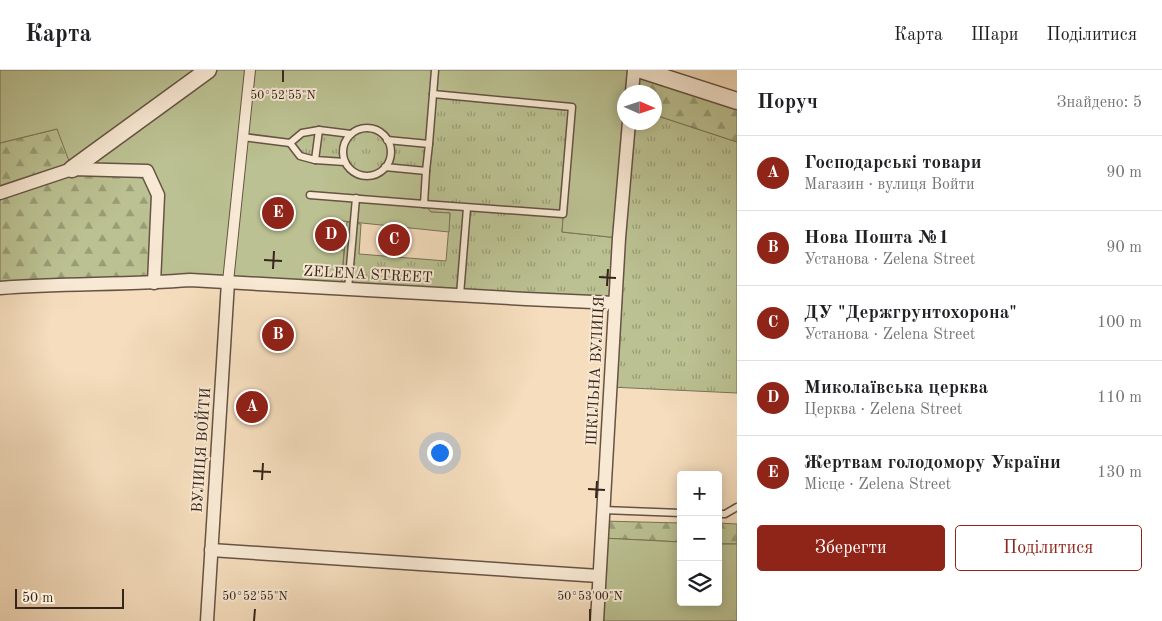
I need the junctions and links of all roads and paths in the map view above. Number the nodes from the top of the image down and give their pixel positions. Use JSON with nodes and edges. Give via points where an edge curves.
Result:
{"nodes":[{"id":1,"x":208,"y":70,"type":"edge"},
{"id":2,"x":250,"y":70,"type":"edge"},
{"id":3,"x":436,"y":70,"type":"edge"},
{"id":4,"x":634,"y":70,"type":"edge"},
{"id":5,"x":641,"y":70,"type":"edge"},
{"id":6,"x":633,"y":85,"type":"edge"},
{"id":7,"x":434,"y":94,"type":"junction"},
{"id":8,"x":737,"y":101,"type":"edge"},
{"id":9,"x":319,"y":130,"type":"junction"},
{"id":10,"x":628,"y":130,"type":"edge"},
{"id":11,"x":351,"y":134,"type":"junction"},
{"id":12,"x":243,"y":137,"type":"junction"},
{"id":13,"x":387,"y":140,"type":"junction"},
{"id":14,"x":290,"y":143,"type":"junction"},
{"id":15,"x":429,"y":144,"type":"junction"},
{"id":16,"x":315,"y":160,"type":"junction"},
{"id":17,"x":345,"y":162,"type":"junction"},
{"id":18,"x":385,"y":167,"type":"junction"},
{"id":19,"x":72,"y":169,"type":"junction"},
{"id":20,"x":426,"y":171,"type":"junction"},
{"id":21,"x":0,"y":193,"type":"edge"},
{"id":22,"x":310,"y":194,"type":"dead end"},
{"id":23,"x":356,"y":198,"type":"junction"},
{"id":24,"x":424,"y":204,"type":"junction"},
{"id":25,"x":467,"y":208,"type":"junction"},
{"id":26,"x":228,"y":282,"type":"junction"},
{"id":27,"x":154,"y":283,"type":"junction"},
{"id":28,"x":0,"y":288,"type":"edge"},
{"id":29,"x":348,"y":289,"type":"junction"},
{"id":30,"x":460,"y":295,"type":"junction"},
{"id":31,"x":615,"y":303,"type":"junction"},
{"id":32,"x":737,"y":507,"type":"edge"},
{"id":33,"x":603,"y":510,"type":"junction"},
{"id":34,"x":677,"y":513,"type":"edge"},
{"id":35,"x":722,"y":514,"type":"edge"},
{"id":36,"x":211,"y":550,"type":"junction"},
{"id":37,"x":599,"y":576,"type":"junction"},
{"id":38,"x":207,"y":621,"type":"edge"},
{"id":39,"x":597,"y":621,"type":"edge"}],
"edges":[{"from":1,"to":19,"type":"street"},
{"from":2,"to":12,"type":"street"},
{"from":3,"to":7,"type":"lane"},
{"from":4,"to":6,"type":"street"},
{"from":5,"to":8,"type":"street"},
{"from":7,"to":15,"type":"lane"},
{"from":7,"to":25,"type":"lane","via":[[572,107],[563,214]]},
{"from":9,"to":11,"type":"lane"},
{"from":9,"to":14,"type":"lane","via":[[302,133]]},
{"from":9,"to":16,"type":"lane"},
{"from":10,"to":31,"type":"street","name":"ШКІЛЬНА ВУЛИЦЯ"},
{"from":11,"to":13,"type":"lane","via":[[372,129]]},
{"from":11,"to":17,"type":"lane","via":[[344,147]]},
{"from":12,"to":14,"type":"lane"},
{"from":12,"to":26,"type":"street"},
{"from":13,"to":15,"type":"lane"},
{"from":13,"to":18,"type":"lane","via":[[390,154]]},
{"from":14,"to":16,"type":"lane","via":[[300,156]]},
{"from":15,"to":20,"type":"lane"},
{"from":16,"to":17,"type":"lane"},
{"from":17,"to":18,"type":"lane","via":[[358,174],[367,176]]},
{"from":18,"to":20,"type":"lane"},
{"from":19,"to":21,"type":"street"},
{"from":19,"to":27,"type":"street","via":[[147,171],[158,195]]},
{"from":20,"to":24,"type":"lane"},
{"from":22,"to":23,"type":"lane"},
{"from":23,"to":24,"type":"lane"},
{"from":23,"to":29,"type":"lane"},
{"from":24,"to":25,"type":"lane"},
{"from":25,"to":30,"type":"lane"},
{"from":26,"to":27,"type":"street","name":"ZELENA STREET","via":[[190,280]]},
{"from":26,"to":29,"type":"street","name":"ZELENA STREET"},
{"from":26,"to":36,"type":"street","name":"ВУЛИЦЯ ВОЙТИ"},
{"from":27,"to":28,"type":"street","name":"ZELENA STREET"},
{"from":29,"to":30,"type":"street","name":"ZELENA STREET"},
{"from":30,"to":31,"type":"street","name":"ZELENA STREET"},
{"from":31,"to":33,"type":"street","name":"ШКІЛЬНА ВУЛИЦЯ"},
{"from":32,"to":35,"type":"lane"},
{"from":33,"to":34,"type":"lane"},
{"from":33,"to":37,"type":"street","name":"ШКІЛЬНА ВУЛИЦЯ"},
{"from":36,"to":37,"type":"street"},
{"from":36,"to":38,"type":"street","name":"ВУЛИЦЯ ВОЙТИ"},
{"from":37,"to":39,"type":"street","name":"ШКІЛЬНА ВУЛИЦЯ"}]}
